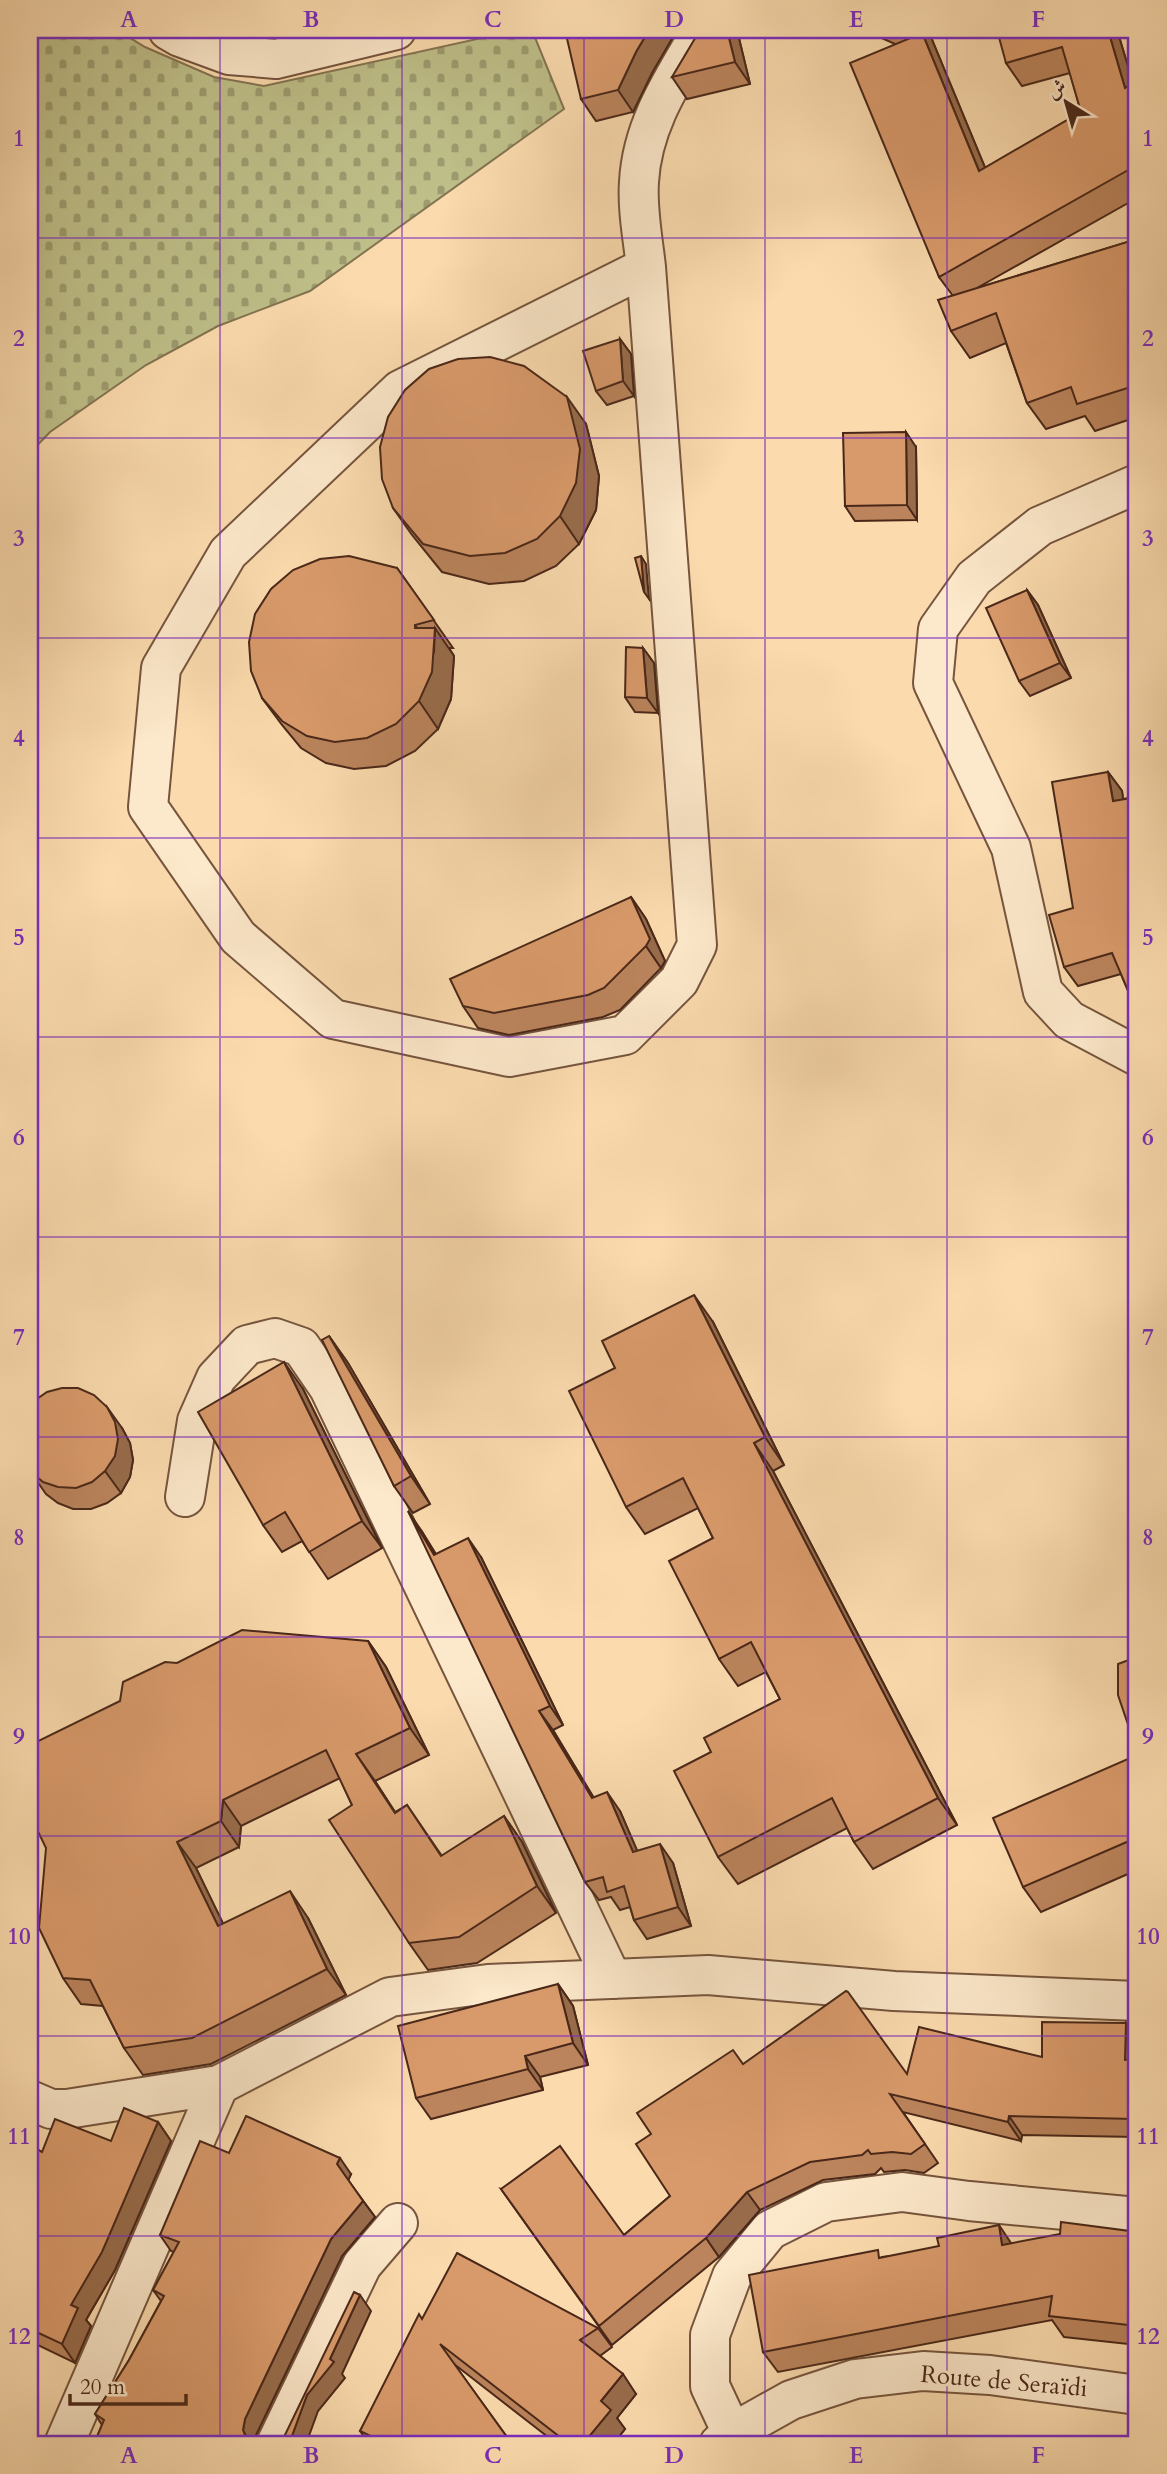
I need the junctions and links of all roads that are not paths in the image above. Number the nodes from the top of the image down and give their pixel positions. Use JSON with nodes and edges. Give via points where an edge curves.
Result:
{"nodes":[{"id":1,"x":168,"y":30,"type":"edge"},
{"id":2,"x":397,"y":30,"type":"edge"},
{"id":3,"x":702,"y":30,"type":"edge"},
{"id":4,"x":646,"y":267,"type":"junction"},
{"id":5,"x":1137,"y":484,"type":"edge"},
{"id":6,"x":1137,"y":1056,"type":"edge"},
{"id":7,"x":185,"y":1497,"type":"dead end"},
{"id":8,"x":612,"y":1979,"type":"junction"},
{"id":9,"x":1137,"y":2001,"type":"edge"},
{"id":10,"x":219,"y":2085,"type":"junction"},
{"id":11,"x":30,"y":2100,"type":"edge"},
{"id":12,"x":1137,"y":2217,"type":"edge"},
{"id":13,"x":398,"y":2223,"type":"dead end"},
{"id":14,"x":1137,"y":2395,"type":"edge"},
{"id":15,"x":725,"y":2439,"type":"edge"},
{"id":16,"x":64,"y":2444,"type":"edge"},
{"id":17,"x":276,"y":2444,"type":"edge"}],
"edges":[{"from":1,"to":2,"type":"street","via":[[229,55],[275,60]]},
{"from":3,"to":4,"type":"street","via":[[672,78],[648,131],[639,182]]},
{"from":4,"to":4,"type":"street","via":[[698,945],[679,981],[625,1035],[509,1058],[334,1019],[238,937],[148,807],[161,668],[229,553],[400,390]]},
{"from":5,"to":6,"type":"street","via":[[1040,526],[974,578],[938,629],[933,683],[1011,848],[1043,992],[1069,1020]]},
{"from":7,"to":8,"type":"street","via":[[197,1421],[216,1378],[247,1345],[275,1338],[301,1347],[329,1388]]},
{"from":8,"to":9,"type":"street","via":[[708,1975],[894,1991]]},
{"from":8,"to":10,"type":"street","via":[[488,1984],[390,1997]]},
{"from":10,"to":11,"type":"street","via":[[67,2109],[51,2109]]},
{"from":10,"to":16,"type":"street"},
{"from":12,"to":15,"type":"street","via":[[902,2192],[826,2202],[771,2230],[732,2276],[710,2335],[710,2386]]},
{"from":13,"to":17,"type":"street","via":[[362,2265]]},
{"from":14,"to":15,"type":"street","name":"Route de Seraïdi","via":[[923,2371],[855,2379],[791,2400]]}]}
